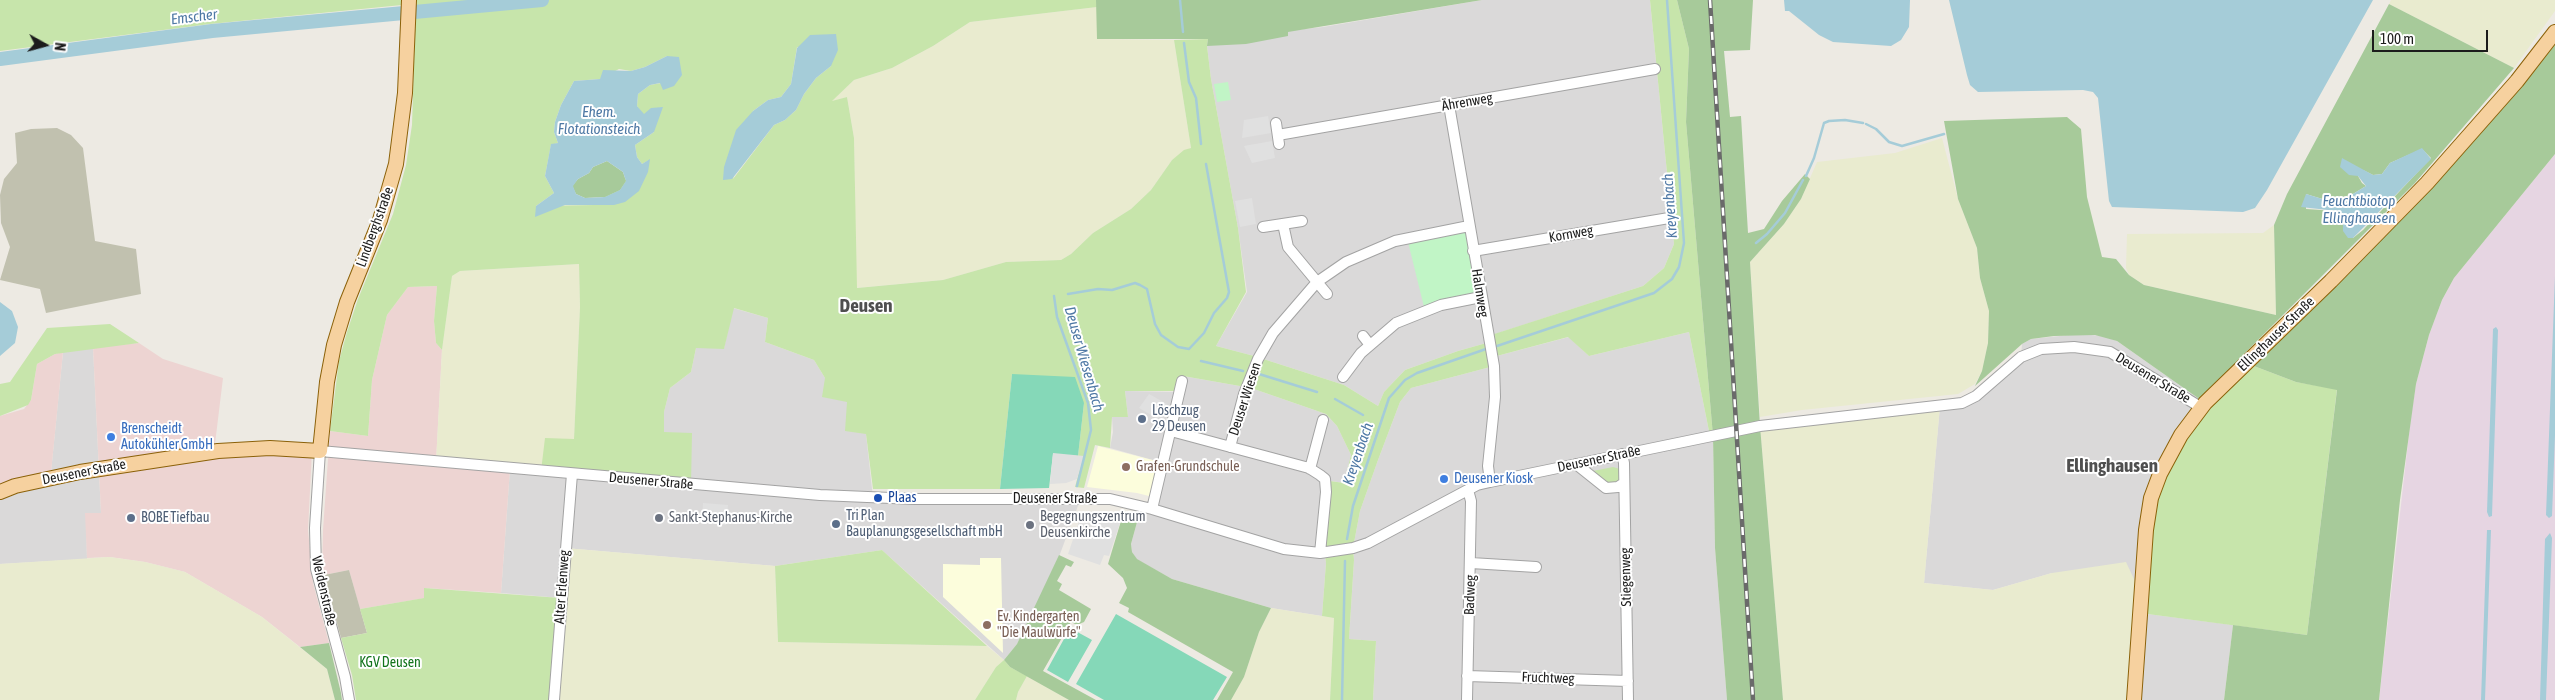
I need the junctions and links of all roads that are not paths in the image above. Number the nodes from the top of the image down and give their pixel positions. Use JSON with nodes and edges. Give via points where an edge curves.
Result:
{"nodes":[{"id":1,"x":409,"y":0,"type":"edge"},
{"id":2,"x":2555,"y":32,"type":"edge"},
{"id":3,"x":1655,"y":69,"type":"dead end"},
{"id":4,"x":1449,"y":105,"type":"junction"},
{"id":5,"x":1276,"y":123,"type":"dead end"},
{"id":6,"x":1669,"y":218,"type":"dead end"},
{"id":7,"x":1302,"y":221,"type":"dead end"},
{"id":8,"x":1283,"y":224,"type":"junction"},
{"id":9,"x":1469,"y":226,"type":"junction"},
{"id":10,"x":1264,"y":227,"type":"dead end"},
{"id":11,"x":1473,"y":251,"type":"junction"},
{"id":12,"x":1317,"y":282,"type":"junction"},
{"id":13,"x":1327,"y":294,"type":"dead end"},
{"id":14,"x":1481,"y":297,"type":"junction"},
{"id":15,"x":1343,"y":377,"type":"dead end"},
{"id":16,"x":1182,"y":381,"type":"dead end"},
{"id":17,"x":2202,"y":408,"type":"junction"},
{"id":18,"x":1323,"y":420,"type":"dead end"},
{"id":19,"x":1171,"y":432,"type":"junction"},
{"id":20,"x":1230,"y":447,"type":"junction"},
{"id":21,"x":320,"y":451,"type":"junction"},
{"id":22,"x":1622,"y":454,"type":"junction"},
{"id":23,"x":1576,"y":464,"type":"junction"},
{"id":24,"x":1310,"y":469,"type":"junction"},
{"id":25,"x":572,"y":474,"type":"junction"},
{"id":26,"x":1490,"y":482,"type":"junction"},
{"id":27,"x":1624,"y":482,"type":"junction"},
{"id":28,"x":1468,"y":490,"type":"junction"},
{"id":29,"x":0,"y":492,"type":"edge"},
{"id":30,"x":1152,"y":509,"type":"junction"},
{"id":31,"x":1320,"y":553,"type":"junction"},
{"id":32,"x":1471,"y":563,"type":"junction"},
{"id":33,"x":1536,"y":567,"type":"dead end"},
{"id":34,"x":1468,"y":676,"type":"junction"},
{"id":35,"x":1628,"y":681,"type":"junction"},
{"id":36,"x":349,"y":700,"type":"edge"},
{"id":37,"x":554,"y":700,"type":"edge"},
{"id":38,"x":1467,"y":700,"type":"edge"},
{"id":39,"x":1628,"y":700,"type":"edge"},
{"id":40,"x":2134,"y":700,"type":"edge"}],
"edges":[{"from":1,"to":21,"type":"main road","name":"Lindberghstraße","via":[[402,124],[396,164],[380,220],[346,302],[334,345],[326,382]]},
{"from":2,"to":17,"type":"main road","name":"Ellinghauser Straße","via":[[2517,81],[2426,183]]},
{"from":3,"to":4,"type":"street","name":"Ährenweg"},
{"from":4,"to":5,"type":"street","name":"Ährenweg","via":[[1278,139]]},
{"from":4,"to":9,"type":"street","name":"Halmweg"},
{"from":6,"to":11,"type":"street","name":"Kornweg"},
{"from":7,"to":8,"type":"street"},
{"from":8,"to":10,"type":"street"},
{"from":8,"to":12,"type":"street","via":[[1288,247]]},
{"from":9,"to":11,"type":"street","name":"Halmweg"},
{"from":9,"to":12,"type":"street","name":"Deuser Wiesen","via":[[1395,241],[1346,262]]},
{"from":11,"to":14,"type":"street","name":"Halmweg"},
{"from":12,"to":13,"type":"street"},
{"from":12,"to":20,"type":"street","name":"Deuser Wiesen","via":[[1279,326],[1258,358],[1244,394]]},
{"from":14,"to":15,"type":"street","via":[[1441,305],[1396,323],[1367,340]]},
{"from":14,"to":26,"type":"street","name":"Halmweg","via":[[1495,379],[1488,466]]},
{"from":16,"to":19,"type":"street"},
{"from":17,"to":22,"type":"street","name":"Deusener Straße","via":[[2110,352],[2053,347],[2041,348],[2021,357],[1976,396],[1962,403],[1760,426]]},
{"from":17,"to":40,"type":"main road","name":"Ellinghauser Straße","via":[[2181,435],[2151,498]]},
{"from":18,"to":24,"type":"street"},
{"from":19,"to":20,"type":"street"},
{"from":19,"to":30,"type":"street"},
{"from":20,"to":24,"type":"street"},
{"from":21,"to":25,"type":"street","name":"Deusener Straße"},
{"from":21,"to":29,"type":"main road","name":"Deusener Straße","via":[[270,448],[210,452],[80,472]]},
{"from":21,"to":36,"type":"street","name":"Weidenstraße","via":[[316,569]]},
{"from":22,"to":23,"type":"street","name":"Deusener Straße"},
{"from":22,"to":27,"type":"street","name":"Stiegenweg"},
{"from":23,"to":26,"type":"street","name":"Deusener Straße"},
{"from":23,"to":27,"type":"street","via":[[1606,488],[1611,489]]},
{"from":24,"to":31,"type":"street","via":[[1326,484]]},
{"from":25,"to":30,"type":"street","name":"Deusener Straße","via":[[873,498],[1103,499]]},
{"from":25,"to":37,"type":"street","name":"Alter Erlenweg"},
{"from":26,"to":28,"type":"street","name":"Deusener Straße"},
{"from":27,"to":35,"type":"street","name":"Stiegenweg"},
{"from":28,"to":31,"type":"street","name":"Deusener Straße","via":[[1368,543]]},
{"from":28,"to":32,"type":"street","name":"Badweg","via":[[1471,501]]},
{"from":30,"to":31,"type":"street","name":"Deusener Straße","via":[[1284,549]]},
{"from":32,"to":33,"type":"street"},
{"from":32,"to":34,"type":"street","name":"Badweg"},
{"from":34,"to":35,"type":"street","name":"Fruchtweg"},
{"from":34,"to":38,"type":"street","name":"Badweg"},
{"from":35,"to":39,"type":"street","name":"Stiegenweg"}]}
